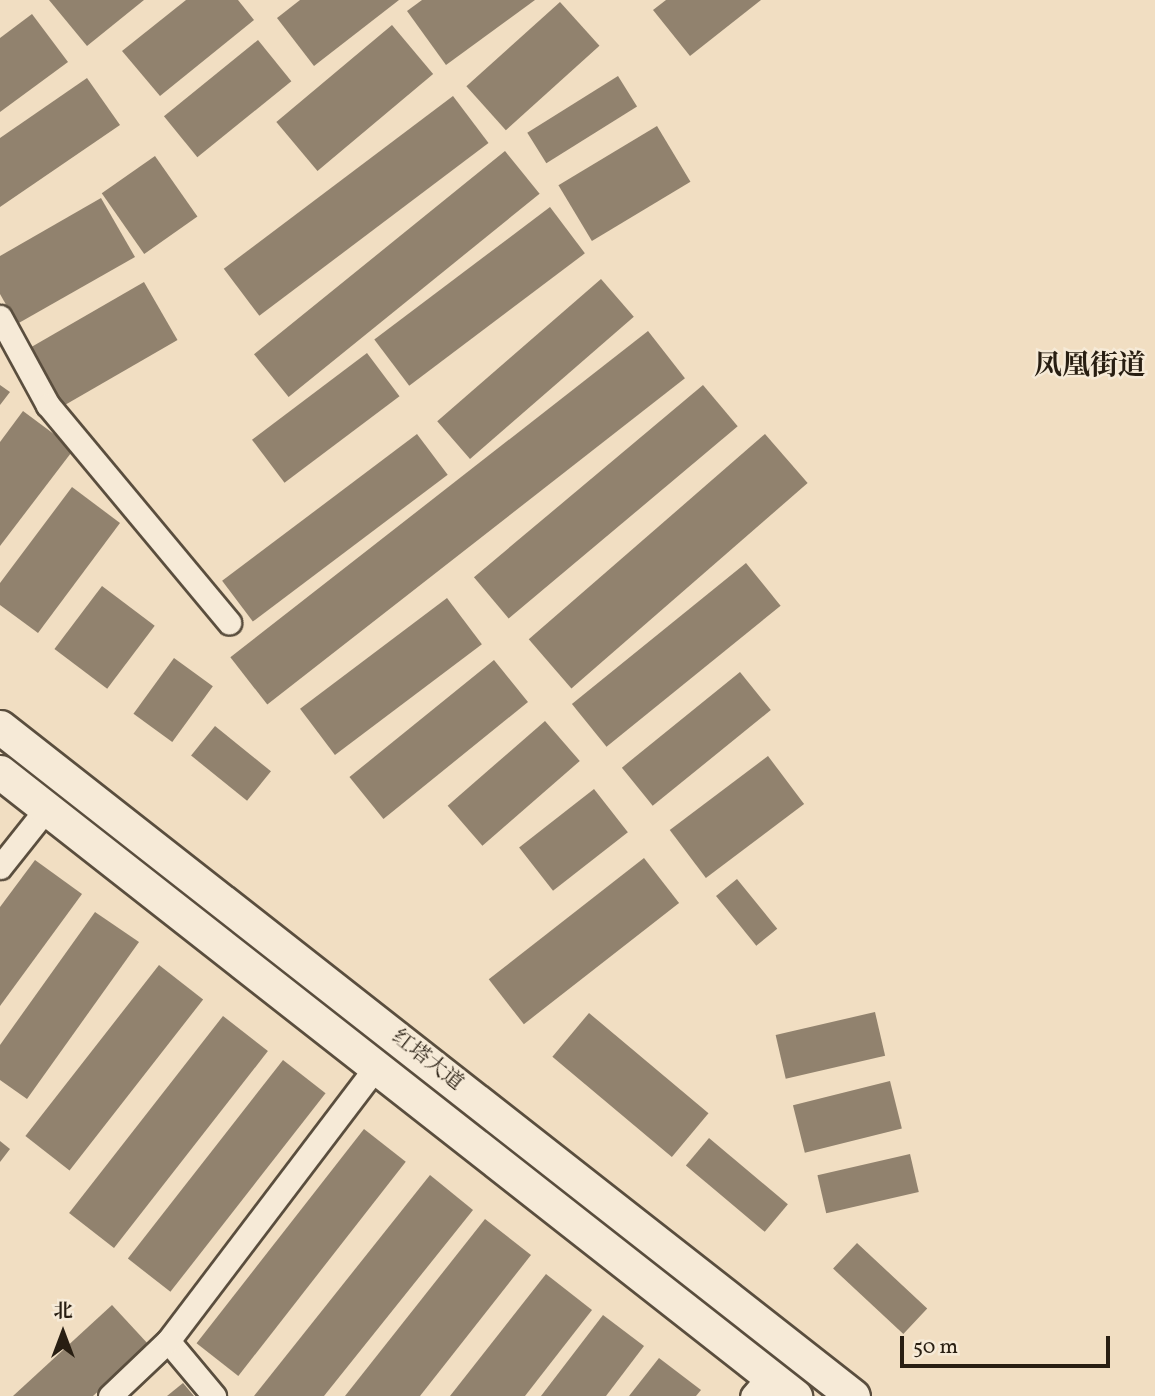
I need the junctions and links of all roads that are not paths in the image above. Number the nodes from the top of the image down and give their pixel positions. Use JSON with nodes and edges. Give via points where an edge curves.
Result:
{"nodes":[{"id":1,"x":0,"y":317,"type":"edge"},
{"id":2,"x":229,"y":622,"type":"dead end"},
{"id":3,"x":0,"y":727,"type":"edge"},
{"id":4,"x":0,"y":772,"type":"edge"},
{"id":5,"x":47,"y":808,"type":"junction"},
{"id":6,"x":0,"y":867,"type":"edge"},
{"id":7,"x":374,"y":1070,"type":"junction"},
{"id":8,"x":168,"y":1342,"type":"junction"},
{"id":9,"x":761,"y":1386,"type":"edge"},
{"id":10,"x":110,"y":1396,"type":"edge"},
{"id":11,"x":214,"y":1396,"type":"edge"},
{"id":12,"x":795,"y":1396,"type":"edge"},
{"id":13,"x":853,"y":1396,"type":"edge"}],
"edges":[{"from":1,"to":2,"type":"street","via":[[48,405]]},
{"from":3,"to":13,"type":"main road","name":"红塔大道"},
{"from":4,"to":5,"type":"main road","name":"红塔大道"},
{"from":5,"to":6,"type":"street"},
{"from":5,"to":7,"type":"main road","name":"红塔大道"},
{"from":7,"to":8,"type":"street"},
{"from":7,"to":9,"type":"main road","name":"红塔大道"},
{"from":8,"to":10,"type":"street"},
{"from":8,"to":11,"type":"street"},
{"from":9,"to":12,"type":"main road","name":"红塔大道"}]}
